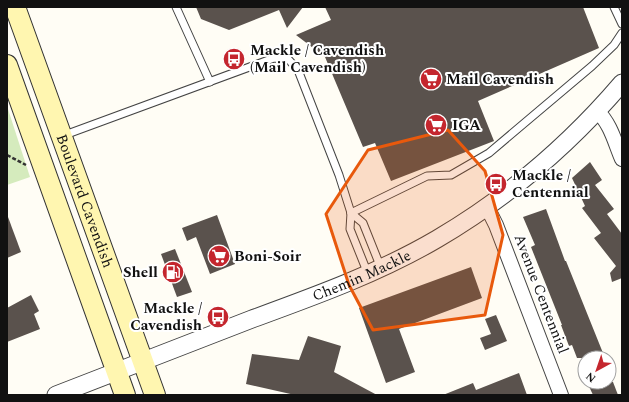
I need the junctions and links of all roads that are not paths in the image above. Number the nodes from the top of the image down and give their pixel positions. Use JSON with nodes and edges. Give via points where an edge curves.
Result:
{"nodes":[{"id":1,"x":15,"y":7,"type":"edge"},
{"id":2,"x":176,"y":7,"type":"edge"},
{"id":3,"x":614,"y":7,"type":"edge"},
{"id":4,"x":622,"y":24,"type":"edge"},
{"id":5,"x":622,"y":33,"type":"edge"},
{"id":6,"x":7,"y":66,"type":"edge"},
{"id":7,"x":210,"y":82,"type":"junction"},
{"id":8,"x":622,"y":83,"type":"edge"},
{"id":9,"x":597,"y":111,"type":"junction"},
{"id":10,"x":62,"y":137,"type":"junction"},
{"id":11,"x":622,"y":159,"type":"edge"},
{"id":12,"x":486,"y":207,"type":"junction"},
{"id":13,"x":351,"y":213,"type":"junction"},
{"id":14,"x":374,"y":271,"type":"junction"},
{"id":15,"x":143,"y":361,"type":"junction"},
{"id":16,"x":117,"y":371,"type":"junction"},
{"id":17,"x":56,"y":395,"type":"edge"},
{"id":18,"x":125,"y":395,"type":"edge"},
{"id":19,"x":155,"y":395,"type":"edge"},
{"id":20,"x":561,"y":395,"type":"edge"}],
"edges":[{"from":1,"to":10,"type":"main road","name":"Boulevard Cavendish"},
{"from":2,"to":7,"type":"lane"},
{"from":3,"to":4,"type":"lane"},
{"from":5,"to":13,"type":"lane","via":[[614,45],[592,66],[488,153],[452,175],[427,176]]},
{"from":6,"to":16,"type":"main road","name":"Boulevard Cavendish"},
{"from":7,"to":10,"type":"lane"},
{"from":7,"to":13,"type":"lane","via":[[274,58],[289,60],[298,70]]},
{"from":8,"to":9,"type":"street","name":"Chemin Mackle"},
{"from":9,"to":11,"type":"street","via":[[609,128]]},
{"from":9,"to":12,"type":"street","name":"Chemin Mackle","via":[[544,163]]},
{"from":10,"to":15,"type":"main road","name":"Boulevard Cavendish"},
{"from":12,"to":14,"type":"street","name":"Chemin Mackle","via":[[436,240]]},
{"from":12,"to":20,"type":"street","name":"Avenue Centennial","via":[[496,225]]},
{"from":13,"to":14,"type":"lane","via":[[350,229]]},
{"from":13,"to":14,"type":"lane","via":[[363,224]]},
{"from":14,"to":15,"type":"street","name":"Chemin Mackle"},
{"from":15,"to":16,"type":"street","name":"Chemin Mackle"},
{"from":15,"to":19,"type":"main road","name":"Boulevard Cavendish"},
{"from":16,"to":17,"type":"street","name":"Chemin Mackle"},
{"from":16,"to":18,"type":"main road","name":"Boulevard Cavendish"}]}
